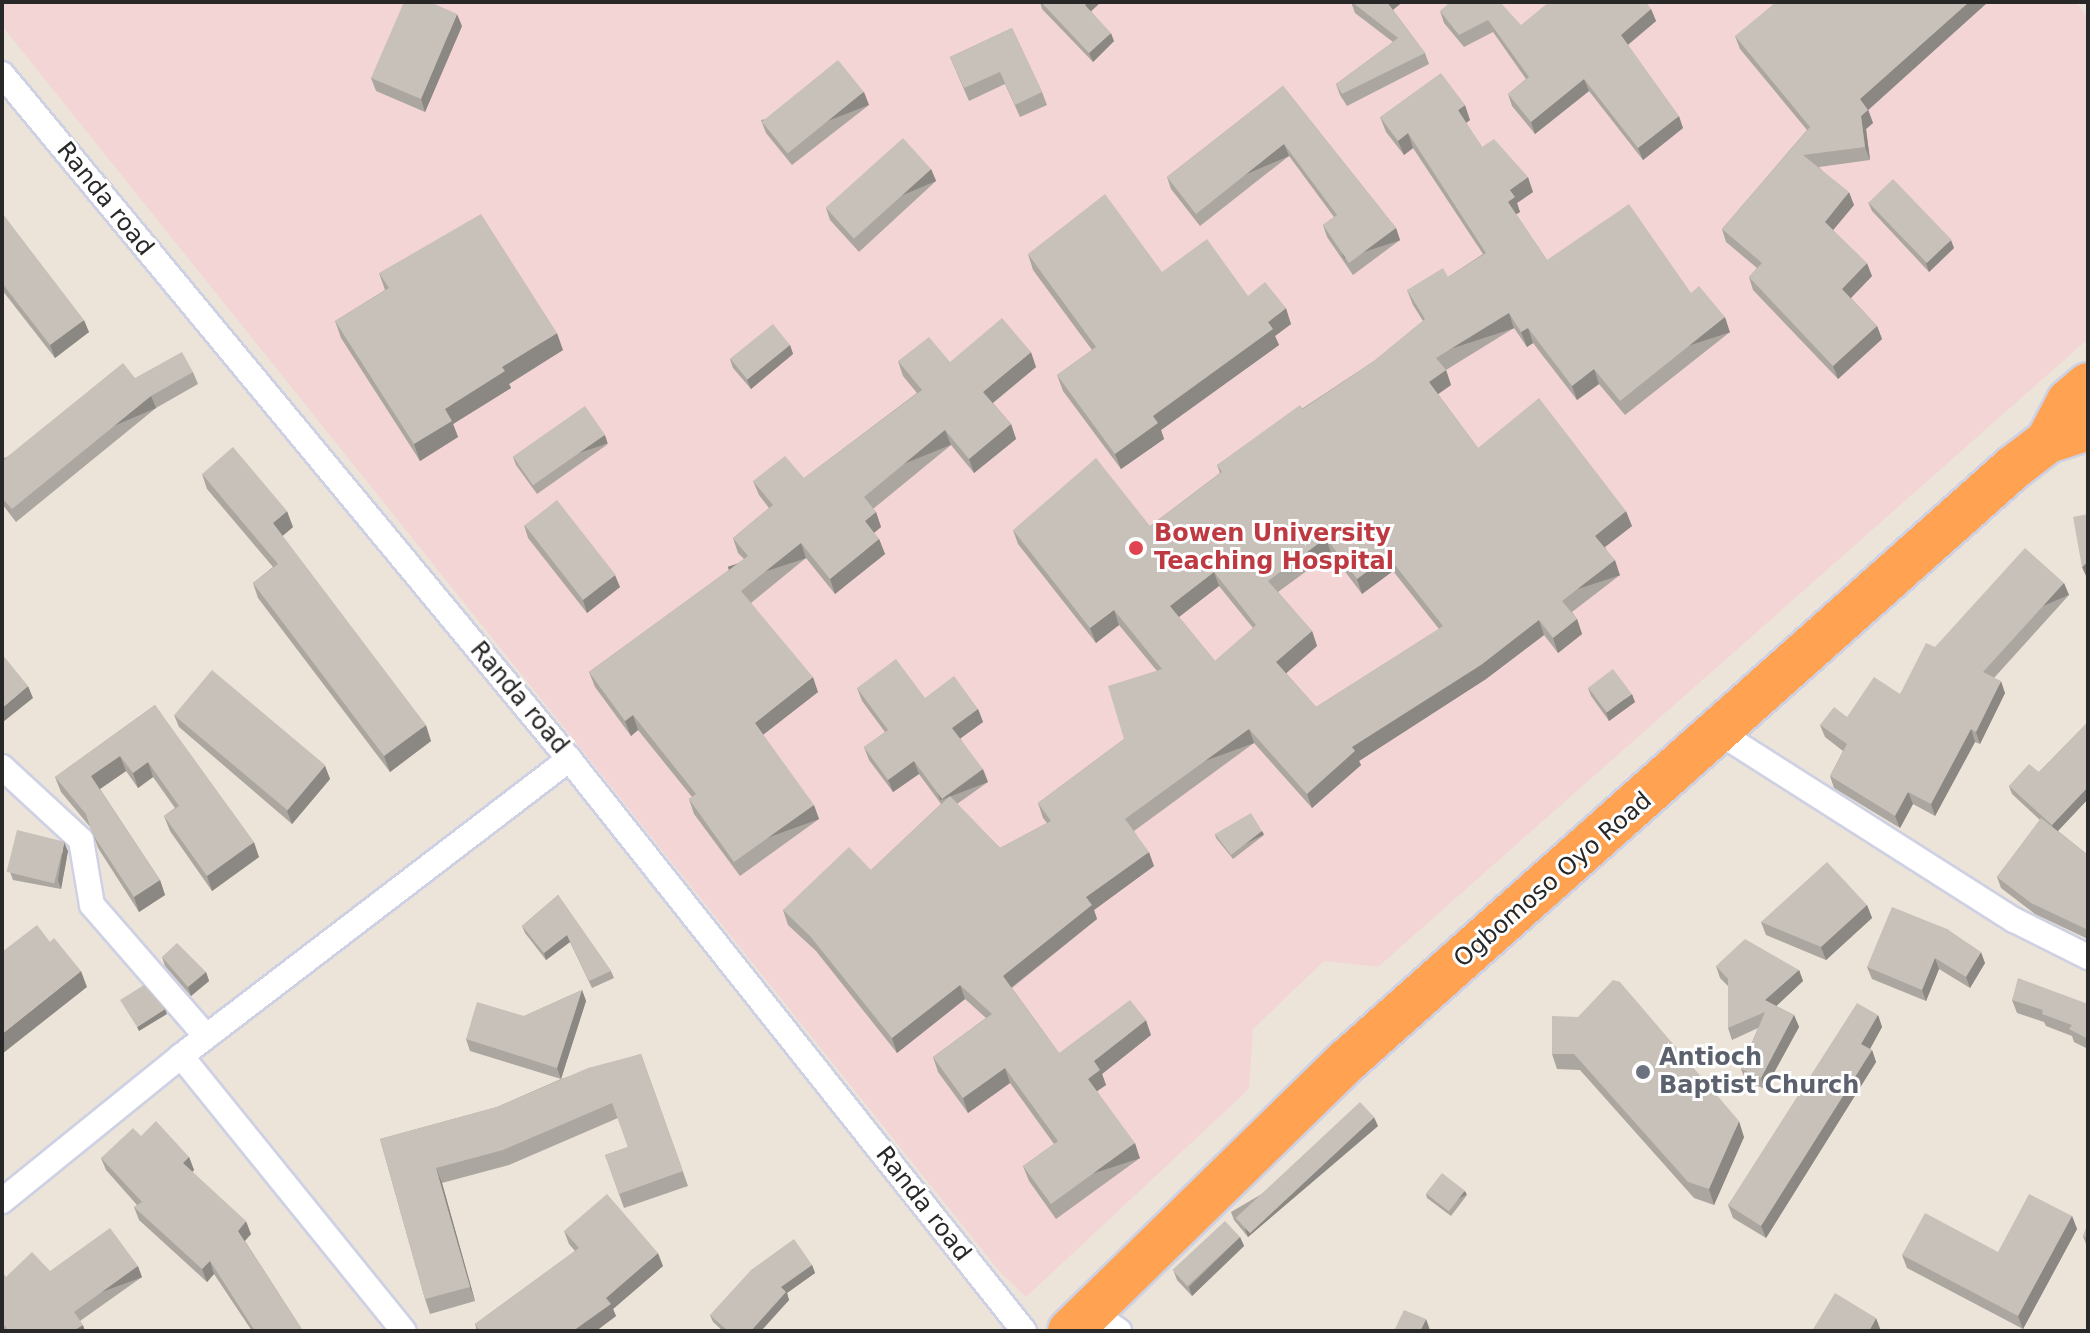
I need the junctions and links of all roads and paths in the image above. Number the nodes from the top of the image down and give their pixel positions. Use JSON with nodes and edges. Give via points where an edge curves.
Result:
{"nodes":[{"id":1,"x":2,"y":74,"type":"edge"},
{"id":2,"x":2078,"y":419,"type":"edge"},
{"id":3,"x":1720,"y":733,"type":"junction"},
{"id":4,"x":569,"y":759,"type":"junction"},
{"id":5,"x":3,"y":768,"type":"edge"},
{"id":6,"x":2088,"y":957,"type":"edge"},
{"id":7,"x":206,"y":1036,"type":"junction"},
{"id":8,"x":181,"y":1056,"type":"junction"},
{"id":9,"x":2,"y":1201,"type":"edge"},
{"id":10,"x":1093,"y":1325,"type":"edge"},
{"id":11,"x":404,"y":1331,"type":"edge"},
{"id":12,"x":1024,"y":1331,"type":"edge"}],
"edges":[{"from":1,"to":4,"type":"street","name":"Randa road"},
{"from":2,"to":3,"type":"highway","name":"Ogbomoso Oyo Road"},
{"from":3,"to":6,"type":"street","via":[[2014,920]]},
{"from":3,"to":10,"type":"highway","name":"Ogbomoso Oyo Road","via":[[1349,1059]]},
{"from":4,"to":7,"type":"street"},
{"from":4,"to":12,"type":"street","name":"Randa road"},
{"from":5,"to":7,"type":"street","via":[[81,840],[92,905]]},
{"from":7,"to":8,"type":"street"},
{"from":8,"to":9,"type":"street"},
{"from":8,"to":11,"type":"street"}]}
